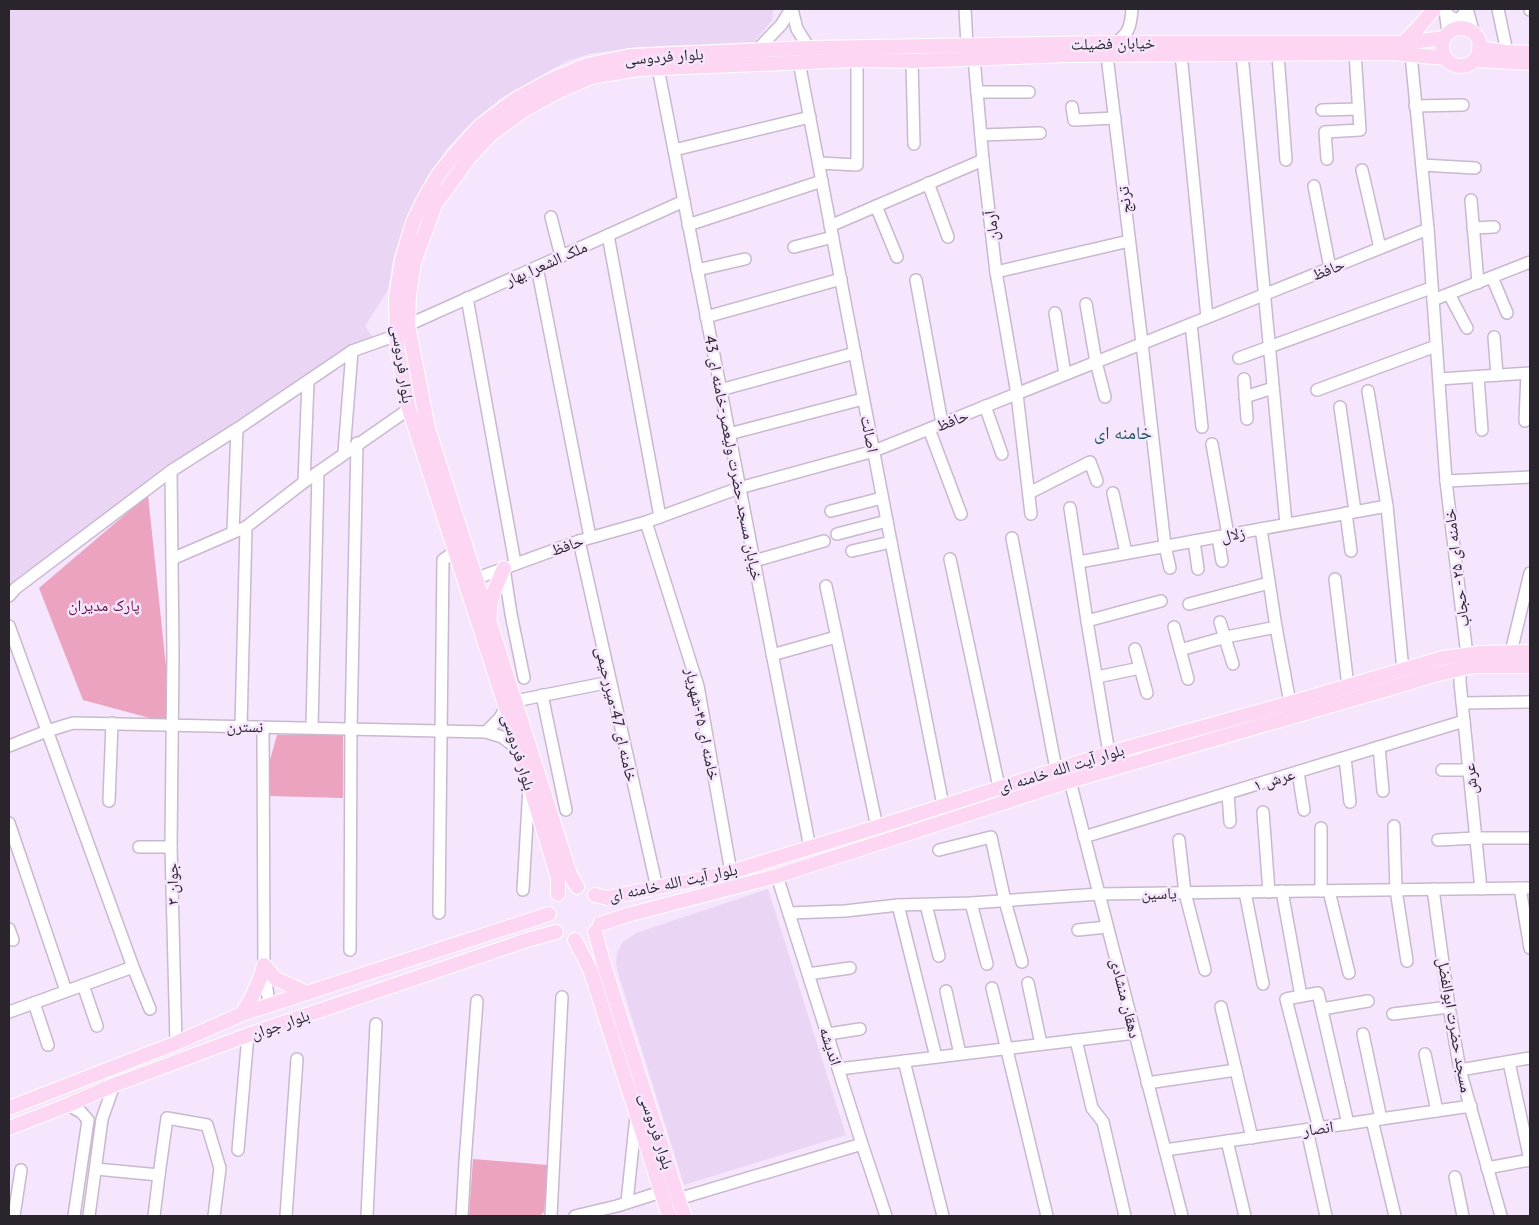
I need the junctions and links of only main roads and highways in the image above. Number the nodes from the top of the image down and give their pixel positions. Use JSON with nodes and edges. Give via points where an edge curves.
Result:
{"nodes":[{"id":1,"x":1441,"y":10,"type":"edge"},
{"id":2,"x":1446,"y":35,"type":"junction"},
{"id":3,"x":1402,"y":43,"type":"junction"},
{"id":4,"x":1319,"y":48,"type":"junction"},
{"id":5,"x":782,"y":49,"type":"joint"},
{"id":6,"x":1530,"y":53,"type":"edge"},
{"id":7,"x":1476,"y":54,"type":"junction"},
{"id":8,"x":1446,"y":58,"type":"junction"},
{"id":9,"x":799,"y":62,"type":"joint"},
{"id":10,"x":1530,"y":63,"type":"edge"},
{"id":11,"x":509,"y":566,"type":"road end"},
{"id":12,"x":470,"y":580,"type":"junction"},
{"id":13,"x":490,"y":627,"type":"junction"},
{"id":14,"x":1530,"y":652,"type":"edge"},
{"id":15,"x":1530,"y":666,"type":"edge"},
{"id":16,"x":510,"y":705,"type":"junction"},
{"id":17,"x":577,"y":887,"type":"junction"},
{"id":18,"x":630,"y":893,"type":"junction"},
{"id":19,"x":558,"y":894,"type":"junction"},
{"id":20,"x":595,"y":895,"type":"junction"},
{"id":21,"x":550,"y":914,"type":"junction"},
{"id":22,"x":631,"y":914,"type":"junction"},
{"id":23,"x":534,"y":919,"type":"junction"},
{"id":24,"x":598,"y":928,"type":"junction"},
{"id":25,"x":556,"y":932,"type":"junction"},
{"id":26,"x":540,"y":936,"type":"junction"},
{"id":27,"x":575,"y":940,"type":"junction"},
{"id":28,"x":307,"y":993,"type":"junction"},
{"id":29,"x":269,"y":1005,"type":"junction"},
{"id":30,"x":242,"y":1014,"type":"junction"},
{"id":31,"x":277,"y":1025,"type":"junction"},
{"id":32,"x":9,"y":1108,"type":"edge"},
{"id":33,"x":9,"y":1128,"type":"edge"},
{"id":34,"x":669,"y":1216,"type":"edge"},
{"id":35,"x":684,"y":1216,"type":"edge"}],
"edges":[{"from":1,"to":3,"type":"main road"},
{"from":2,"to":3,"type":"main road","name":"خیابان فضیلت"},
{"from":2,"to":7,"type":"main road","via":[[1459,28],[1474,34],[1478,40]]},
{"from":2,"to":8,"type":"main road","via":[[1442,47]]},
{"from":3,"to":4,"type":"main road","name":"خیابان فضیلت"},
{"from":4,"to":5,"type":"main road","name":"خیابان فضیلت","via":[[1114,43]]},
{"from":4,"to":8,"type":"main road","name":"خیابان فضیلت"},
{"from":4,"to":9,"type":"main road","name":"خیابان فضیلت","via":[[1278,54],[1068,55]]},
{"from":5,"to":12,"type":"main road","name":"بلوار فردوسی","via":[[630,56],[587,65],[516,99],[481,125],[438,175],[413,222],[402,259],[396,297],[398,348],[409,409],[454,552]]},
{"from":6,"to":7,"type":"main road"},
{"from":7,"to":8,"type":"main road","via":[[1469,64],[1458,66]]},
{"from":7,"to":10,"type":"main road"},
{"from":9,"to":12,"type":"main road","name":"بلوار فردوسی","via":[[639,69],[591,77],[524,110],[490,136],[469,158],[436,203],[414,262],[408,325],[428,428]]},
{"from":11,"to":13,"type":"main road","via":[[492,596]]},
{"from":12,"to":13,"type":"main road","name":"بلوار فردوسی"},
{"from":12,"to":16,"type":"main road","name":"بلوار فردوسی"},
{"from":13,"to":16,"type":"main road","name":"بلوار فردوسی"},
{"from":14,"to":18,"type":"main road","name":"بلوار آیت الله خامنه ای","via":[[1443,658],[1109,753],[731,872]]},
{"from":15,"to":22,"type":"main road","name":"بلوار آیت الله خامنه ای","via":[[1460,669],[1070,780],[777,876]]},
{"from":16,"to":17,"type":"main road","name":"بلوار فردوسی"},
{"from":16,"to":19,"type":"main road","name":"بلوار فردوسی","via":[[518,749],[558,878]]},
{"from":17,"to":19,"type":"main road"},
{"from":17,"to":20,"type":"main road"},
{"from":18,"to":20,"type":"main road","name":"بلوار آیت الله خامنه ای","via":[[607,898]]},
{"from":18,"to":22,"type":"main road","via":[[623,902]]},
{"from":19,"to":21,"type":"main road","via":[[552,901]]},
{"from":20,"to":24,"type":"main road","via":[[602,909]]},
{"from":21,"to":23,"type":"main road","name":"بلوار جوان"},
{"from":21,"to":25,"type":"main road"},
{"from":22,"to":24,"type":"main road","name":"بلوار آیت الله خامنه ای"},
{"from":23,"to":26,"type":"main road","via":[[541,926]]},
{"from":23,"to":28,"type":"main road","name":"بلوار جوان"},
{"from":24,"to":27,"type":"main road","via":[[588,937]]},
{"from":24,"to":35,"type":"main road","name":"بلوار فردوسی","via":[[604,965]]},
{"from":25,"to":26,"type":"main road","name":"بلوار جوان"},
{"from":25,"to":27,"type":"main road"},
{"from":26,"to":31,"type":"main road","name":"بلوار جوان"},
{"from":27,"to":34,"type":"main road","name":"بلوار فردوسی","via":[[590,969]]},
{"from":28,"to":29,"type":"main road","name":"بلوار جوان"},
{"from":28,"to":30,"type":"main road","via":[[276,978],[264,964],[253,996]]},
{"from":29,"to":30,"type":"main road","name":"بلوار جوان"},
{"from":29,"to":31,"type":"main road"},
{"from":30,"to":32,"type":"main road","name":"بلوار جوان"},
{"from":31,"to":33,"type":"main road","name":"بلوار جوان"}]}
